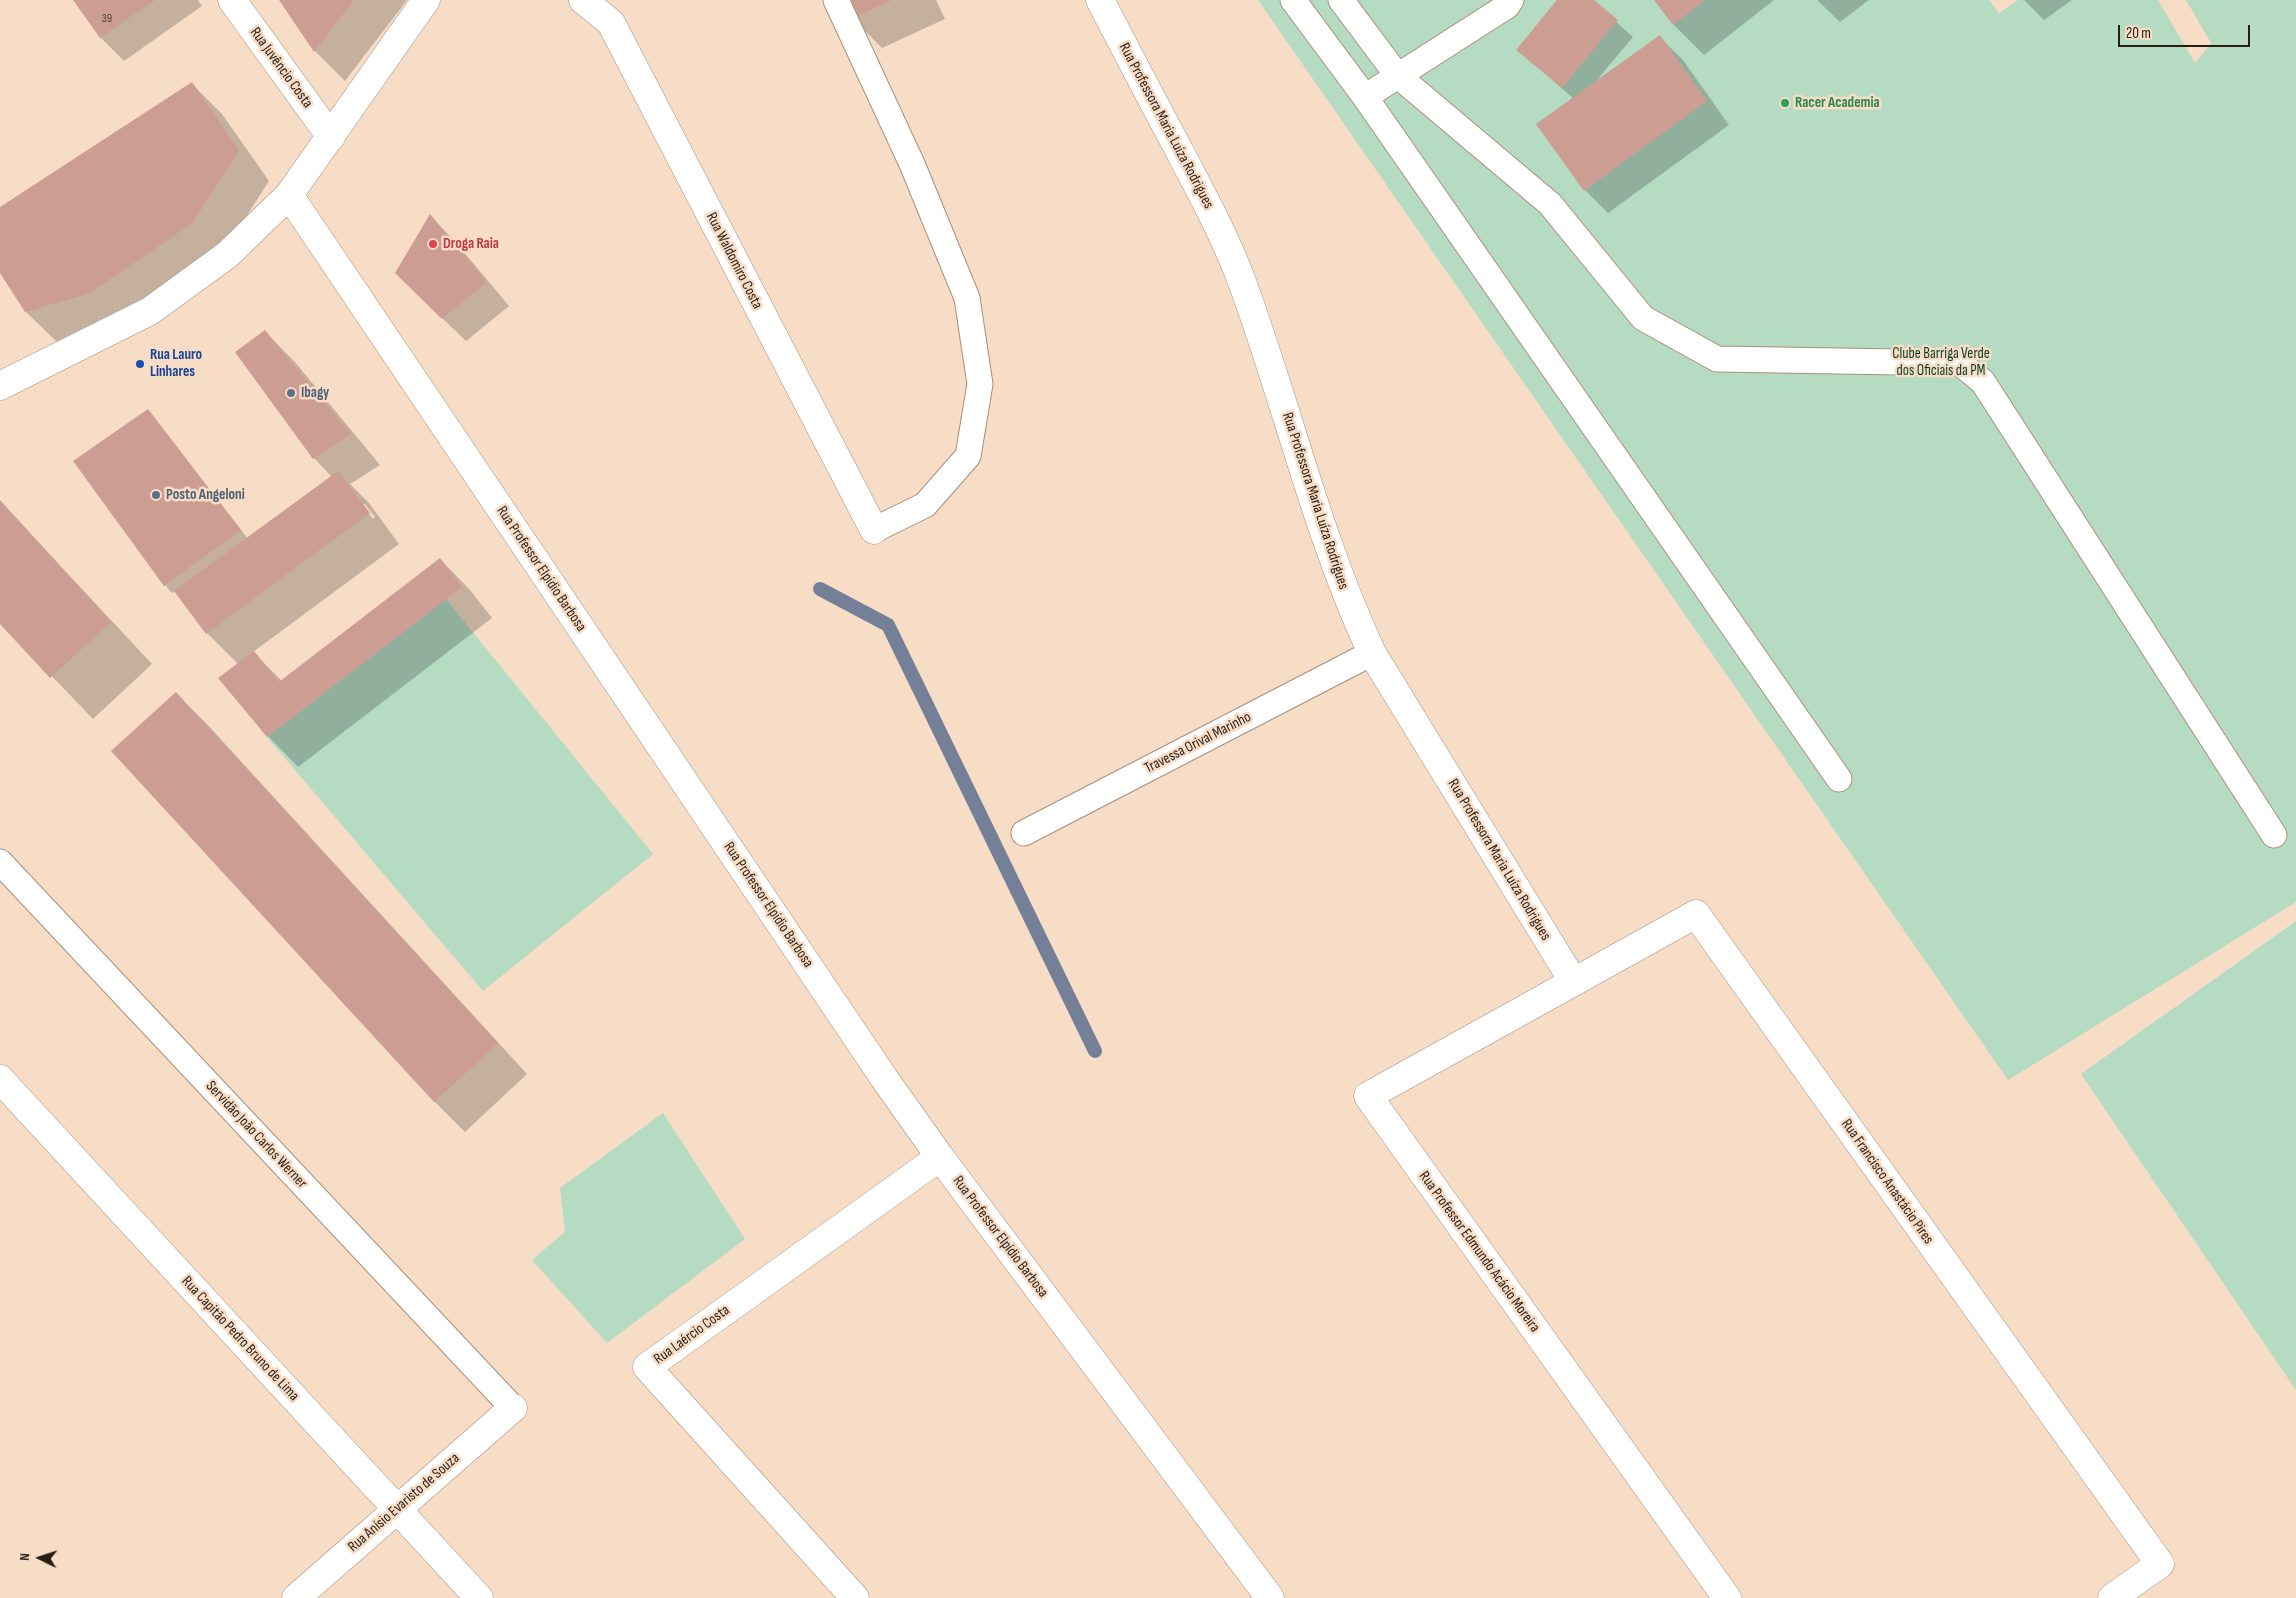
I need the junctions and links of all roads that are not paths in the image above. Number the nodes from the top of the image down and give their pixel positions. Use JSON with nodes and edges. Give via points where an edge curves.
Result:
{"nodes":[{"id":1,"x":232,"y":0,"type":"edge"},
{"id":2,"x":426,"y":0,"type":"edge"},
{"id":3,"x":583,"y":0,"type":"edge"},
{"id":4,"x":836,"y":0,"type":"edge"},
{"id":5,"x":1100,"y":0,"type":"edge"},
{"id":6,"x":1293,"y":0,"type":"edge"},
{"id":7,"x":1341,"y":0,"type":"edge"},
{"id":8,"x":1512,"y":0,"type":"edge"},
{"id":9,"x":1397,"y":76,"type":"junction"},
{"id":10,"x":1365,"y":97,"type":"junction"},
{"id":11,"x":331,"y":137,"type":"junction"},
{"id":12,"x":290,"y":196,"type":"junction"},
{"id":13,"x":0,"y":385,"type":"edge"},
{"id":14,"x":874,"y":530,"type":"joint"},
{"id":15,"x":1372,"y":653,"type":"junction"},
{"id":16,"x":1839,"y":779,"type":"dead end"},
{"id":17,"x":1024,"y":833,"type":"dead end"},
{"id":18,"x":2274,"y":835,"type":"dead end"},
{"id":19,"x":0,"y":862,"type":"edge"},
{"id":20,"x":1573,"y":982,"type":"junction"},
{"id":21,"x":0,"y":1079,"type":"edge"},
{"id":22,"x":940,"y":1157,"type":"junction"},
{"id":23,"x":513,"y":1408,"type":"joint"},
{"id":24,"x":397,"y":1509,"type":"junction"},
{"id":25,"x":296,"y":1598,"type":"edge"},
{"id":26,"x":479,"y":1598,"type":"edge"},
{"id":27,"x":855,"y":1598,"type":"edge"},
{"id":28,"x":1270,"y":1598,"type":"edge"},
{"id":29,"x":1727,"y":1598,"type":"edge"},
{"id":30,"x":2112,"y":1598,"type":"edge"}],
"edges":[{"from":1,"to":11,"type":"street","name":"Rua Juvêncio Costa"},
{"from":2,"to":11,"type":"street"},
{"from":3,"to":14,"type":"street","name":"Rua Waldomiro Costa","via":[[611,23]]},
{"from":4,"to":14,"type":"lane","via":[[912,164],[967,298],[980,384],[968,456],[925,505]]},
{"from":5,"to":15,"type":"street","name":"Rua Professora Maria Luíza Rodrigues","via":[[1218,225],[1261,336],[1337,571]]},
{"from":6,"to":10,"type":"lane"},
{"from":7,"to":9,"type":"lane"},
{"from":8,"to":9,"type":"lane"},
{"from":9,"to":10,"type":"lane"},
{"from":9,"to":18,"type":"lane","via":[[1550,204],[1644,318],[1717,359],[1960,363],[1983,382]]},
{"from":10,"to":16,"type":"lane"},
{"from":11,"to":12,"type":"street"},
{"from":12,"to":13,"type":"street","via":[[227,255],[150,311]]},
{"from":12,"to":22,"type":"street","name":"Rua Professor Elpídio Barbosa","via":[[878,1070]]},
{"from":15,"to":17,"type":"lane","name":"Travessa Orival Marinho"},
{"from":15,"to":20,"type":"street","name":"Rua Professora Maria Luíza Rodrigues"},
{"from":19,"to":23,"type":"lane","name":"Servidão João Carlos Werner"},
{"from":20,"to":29,"type":"street","name":"Rua Professor Edmundo Acácio Moreira","via":[[1368,1096]]},
{"from":20,"to":30,"type":"street","name":"Rua Francisco Anastácio Pires","via":[[1696,914],[2160,1564]]},
{"from":21,"to":24,"type":"street","name":"Rua Capitão Pedro Bruno de Lima"},
{"from":22,"to":27,"type":"street","name":"Rua Laércio Costa","via":[[647,1367]]},
{"from":22,"to":28,"type":"street","name":"Rua Professor Elpídio Barbosa"},
{"from":23,"to":24,"type":"street","name":"Rua Anísio Evaristo de Souza"},
{"from":24,"to":25,"type":"street","name":"Rua Anísio Evaristo de Souza"},
{"from":24,"to":26,"type":"street","name":"Rua Capitão Pedro Bruno de Lima"}]}
